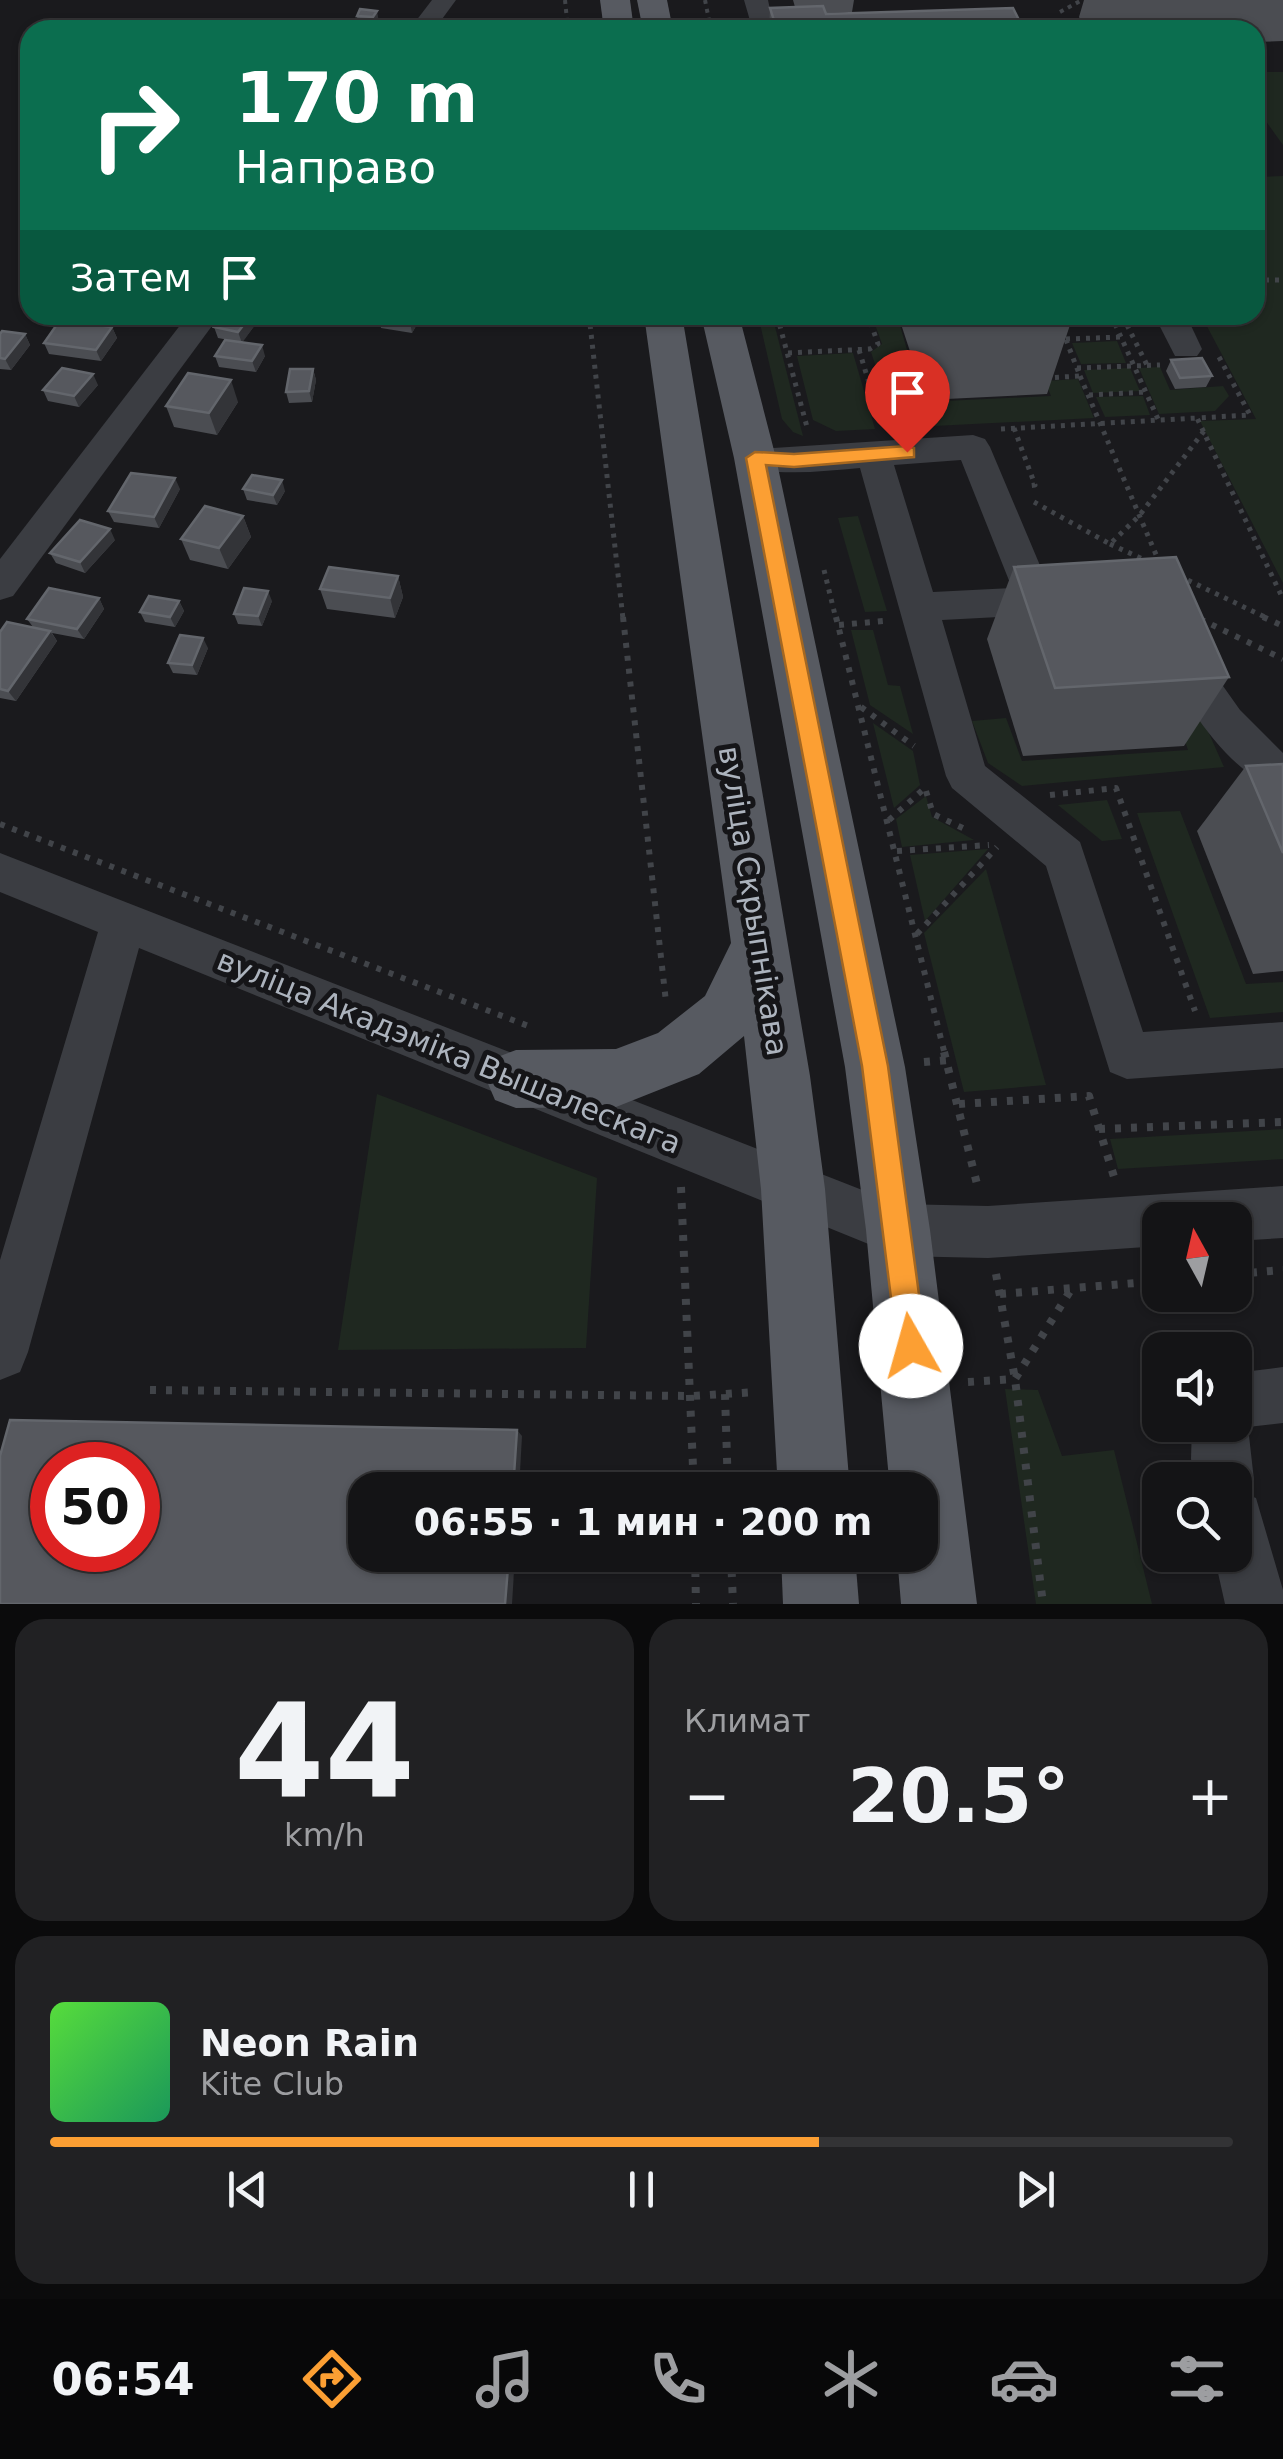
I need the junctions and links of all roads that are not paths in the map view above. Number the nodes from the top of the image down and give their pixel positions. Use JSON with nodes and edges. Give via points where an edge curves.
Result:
{"nodes":[{"id":1,"x":444,"y":0,"type":"edge"},
{"id":2,"x":428,"y":20,"type":"edge"},
{"id":3,"x":196,"y":325,"type":"edge"},
{"id":4,"x":665,"y":325,"type":"edge"},
{"id":5,"x":724,"y":325,"type":"edge"},
{"id":6,"x":1175,"y":325,"type":"edge"},
{"id":7,"x":1192,"y":356,"type":"edge"},
{"id":8,"x":880,"y":445,"type":"junction"},
{"id":9,"x":775,"y":460,"type":"junction"},
{"id":10,"x":0,"y":586,"type":"edge"},
{"id":11,"x":919,"y":606,"type":"junction"},
{"id":12,"x":1180,"y":624,"type":"edge"},
{"id":13,"x":1283,"y":775,"type":"edge"},
{"id":14,"x":0,"y":872,"type":"edge"},
{"id":15,"x":124,"y":922,"type":"junction"},
{"id":16,"x":760,"y":942,"type":"junction"},
{"id":17,"x":1283,"y":1046,"type":"edge"},
{"id":18,"x":527,"y":1054,"type":"junction"},
{"id":19,"x":793,"y":1189,"type":"junction"},
{"id":20,"x":1283,"y":1212,"type":"edge"},
{"id":21,"x":1252,"y":1214,"type":"edge"},
{"id":22,"x":1142,"y":1221,"type":"edge"},
{"id":23,"x":898,"y":1230,"type":"junction"},
{"id":24,"x":0,"y":1352,"type":"edge"},
{"id":25,"x":1283,"y":1395,"type":"edge"},
{"id":26,"x":1252,"y":1398,"type":"edge"},
{"id":27,"x":813,"y":1472,"type":"edge"},
{"id":28,"x":819,"y":1572,"type":"edge"},
{"id":29,"x":1248,"y":1572,"type":"edge"},
{"id":30,"x":821,"y":1604,"type":"edge"},
{"id":31,"x":940,"y":1604,"type":"edge"},
{"id":32,"x":1256,"y":1604,"type":"edge"}],
"edges":[{"from":1,"to":2,"type":"street"},
{"from":3,"to":10,"type":"street"},
{"from":4,"to":16,"type":"main road","name":"вуліца Скрыпнікава"},
{"from":5,"to":9,"type":"main road"},
{"from":6,"to":7,"type":"street"},
{"from":8,"to":9,"type":"street"},
{"from":8,"to":11,"type":"street"},
{"from":8,"to":11,"type":"street","via":[[973,447],[1054,602]]},
{"from":9,"to":23,"type":"main road"},
{"from":11,"to":17,"type":"street","via":[[967,776],[1010,833],[1064,855],[1127,1056]]},
{"from":12,"to":13,"type":"street","via":[[1231,732]]},
{"from":14,"to":15,"type":"street","name":"вуліца Акадэміка Вышалескага"},
{"from":15,"to":18,"type":"street","name":"вуліца Акадэміка Вышалескага"},
{"from":15,"to":24,"type":"street"},
{"from":16,"to":18,"type":"main road","via":[[726,1015],[678,1054],[616,1078]]},
{"from":16,"to":19,"type":"main road","name":"вуліца Скрыпнікава"},
{"from":18,"to":19,"type":"street","name":"вуліца Акадэміка Вышалескага","via":[[678,1144]]},
{"from":19,"to":23,"type":"street","name":"вуліца Акадэміка Вышалескага"},
{"from":19,"to":27,"type":"main road","name":"вуліца Скрыпнікава"},
{"from":20,"to":21,"type":"street"},
{"from":22,"to":23,"type":"street","via":[[988,1232]]},
{"from":23,"to":31,"type":"main road"},
{"from":25,"to":26,"type":"street"},
{"from":28,"to":30,"type":"main road"},
{"from":29,"to":32,"type":"street"}]}
